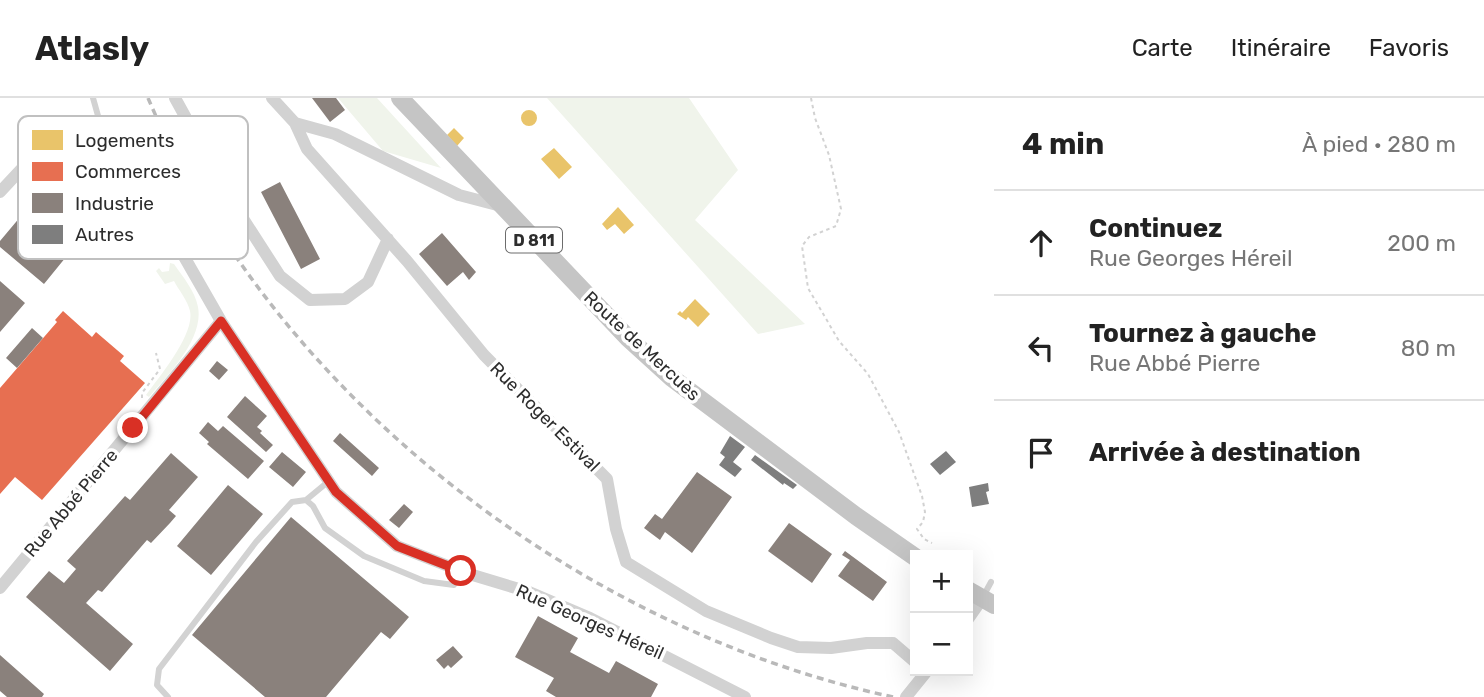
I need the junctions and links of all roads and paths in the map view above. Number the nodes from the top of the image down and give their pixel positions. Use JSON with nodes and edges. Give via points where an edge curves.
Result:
{"nodes":[{"id":1,"x":93,"y":98,"type":"edge"},
{"id":2,"x":175,"y":98,"type":"edge"},
{"id":3,"x":272,"y":98,"type":"edge"},
{"id":4,"x":400,"y":98,"type":"edge"},
{"id":5,"x":811,"y":98,"type":"edge"},
{"id":6,"x":98,"y":116,"type":"edge"},
{"id":7,"x":185,"y":116,"type":"edge"},
{"id":8,"x":295,"y":123,"type":"junction"},
{"id":9,"x":18,"y":173,"type":"edge"},
{"id":10,"x":0,"y":192,"type":"edge"},
{"id":11,"x":501,"y":206,"type":"junction"},
{"id":12,"x":248,"y":226,"type":"edge"},
{"id":13,"x":388,"y":239,"type":"junction"},
{"id":14,"x":185,"y":259,"type":"edge"},
{"id":15,"x":221,"y":321,"type":"junction"},
{"id":16,"x":156,"y":353,"type":"dead end"},
{"id":17,"x":147,"y":410,"type":"junction"},
{"id":18,"x":329,"y":481,"type":"junction"},
{"id":19,"x":306,"y":500,"type":"junction"},
{"id":20,"x":932,"y":543,"type":"dead end"},
{"id":21,"x":910,"y":554,"type":"edge"},
{"id":22,"x":461,"y":571,"type":"junction"},
{"id":23,"x":991,"y":582,"type":"dead end"},
{"id":24,"x":0,"y":588,"type":"edge"},
{"id":25,"x":981,"y":598,"type":"edge"},
{"id":26,"x":972,"y":613,"type":"edge"},
{"id":27,"x":910,"y":658,"type":"edge"},
{"id":28,"x":923,"y":676,"type":"edge"},
{"id":29,"x":168,"y":697,"type":"edge"},
{"id":30,"x":745,"y":697,"type":"edge"},
{"id":31,"x":906,"y":697,"type":"edge"}],
"edges":[{"from":1,"to":6,"type":"lane"},
{"from":2,"to":7,"type":"street"},
{"from":3,"to":8,"type":"street","name":"Rue Roger Estival"},
{"from":4,"to":11,"type":"main road","name":"Route de Mercuès","number":"D 811"},
{"from":5,"to":20,"type":"path","via":[[841,209],[836,226],[808,237],[802,246],[808,288],[839,341],[869,374],[899,432],[925,512],[917,529]]},
{"from":8,"to":11,"type":"street","via":[[335,134],[459,195]]},
{"from":8,"to":13,"type":"street","name":"Rue Roger Estival","via":[[307,149]]},
{"from":9,"to":10,"type":"street"},
{"from":11,"to":21,"type":"main road","name":"Route de Mercuès","number":"D 811","via":[[672,378]]},
{"from":12,"to":13,"type":"street","via":[[280,276],[310,300],[345,299],[368,282]]},
{"from":13,"to":27,"type":"street","name":"Rue Roger Estival","via":[[484,355],[607,479],[626,562],[706,611],[771,638],[799,647],[893,643]]},
{"from":14,"to":15,"type":"street","name":"Rue Georges Héreil"},
{"from":15,"to":17,"type":"street","name":"Rue Abbé Pierre"},
{"from":15,"to":18,"type":"street","name":"Rue Georges Héreil"},
{"from":16,"to":17,"type":"path","via":[[160,369],[142,393]]},
{"from":17,"to":24,"type":"street","name":"Rue Abbé Pierre"},
{"from":18,"to":19,"type":"lane"},
{"from":18,"to":22,"type":"street","name":"Rue Georges Héreil","via":[[397,546]]},
{"from":19,"to":22,"type":"lane","via":[[325,528],[364,556],[424,581],[454,585]]},
{"from":19,"to":29,"type":"lane","via":[[292,502],[256,541],[159,669],[157,685]]},
{"from":22,"to":30,"type":"street","name":"Rue Georges Héreil","via":[[529,592],[590,618]]},
{"from":23,"to":25,"type":"lane"},
{"from":25,"to":26,"type":"street"},
{"from":28,"to":31,"type":"street"}]}
